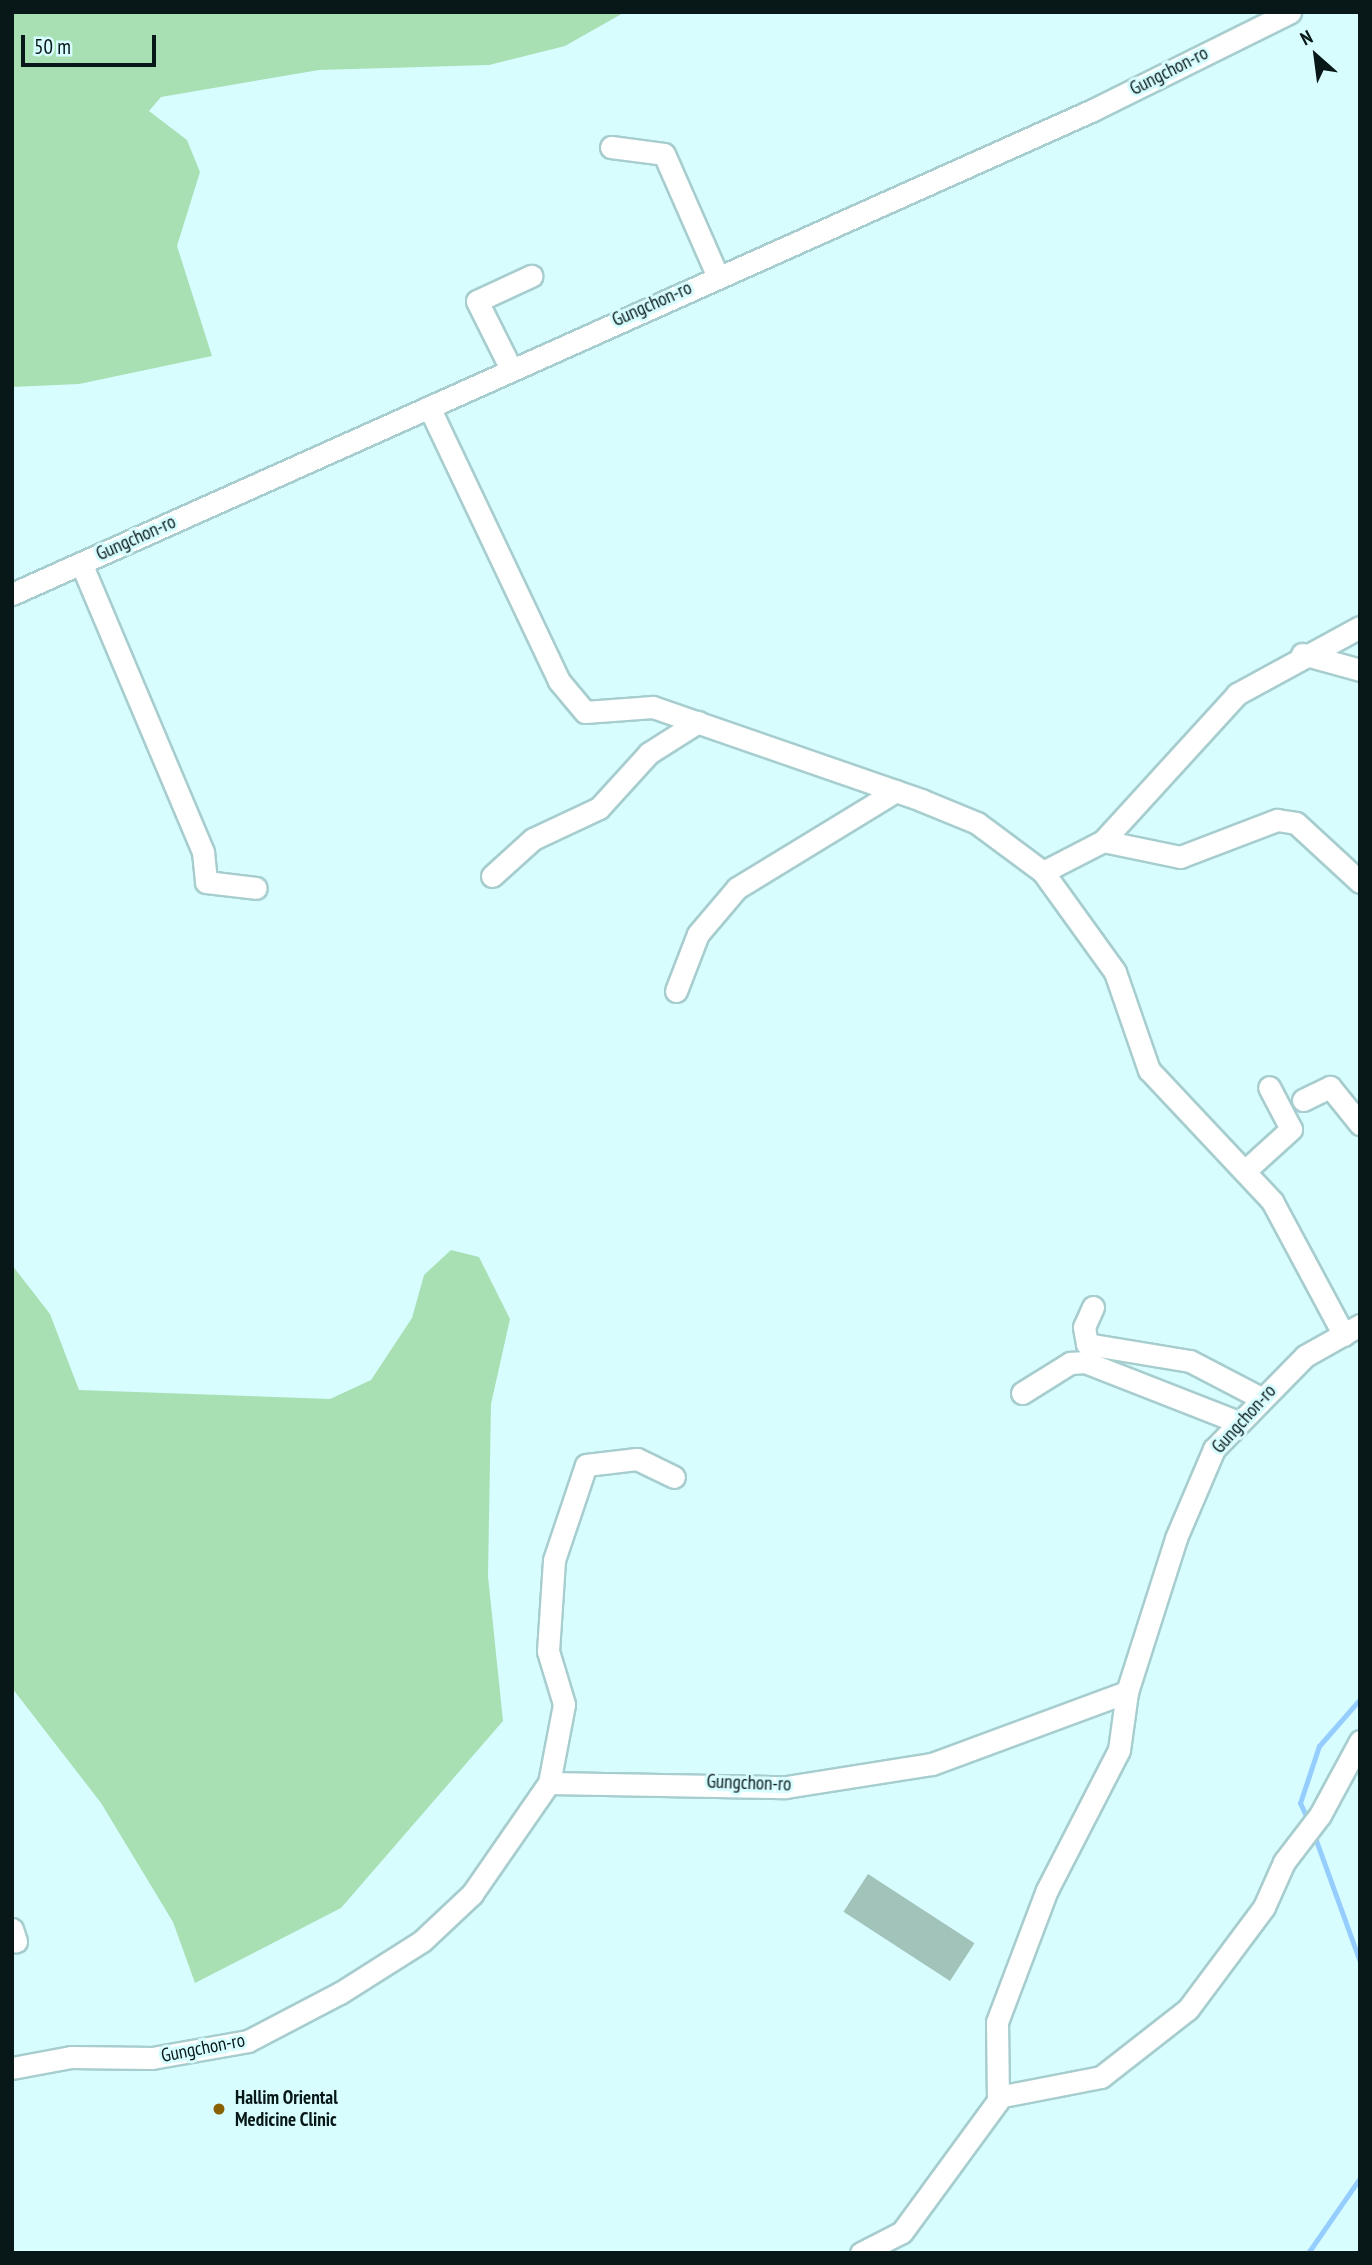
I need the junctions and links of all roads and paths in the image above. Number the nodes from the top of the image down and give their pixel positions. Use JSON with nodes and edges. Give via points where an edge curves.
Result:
{"nodes":[{"id":1,"x":1290,"y":12,"type":"edge"},
{"id":2,"x":611,"y":147,"type":"dead end"},
{"id":3,"x":717,"y":275,"type":"junction"},
{"id":4,"x":531,"y":276,"type":"dead end"},
{"id":5,"x":511,"y":369,"type":"junction"},
{"id":6,"x":429,"y":407,"type":"junction"},
{"id":7,"x":81,"y":563,"type":"junction"},
{"id":8,"x":12,"y":594,"type":"edge"},
{"id":9,"x":1360,"y":627,"type":"edge"},
{"id":10,"x":1302,"y":654,"type":"junction"},
{"id":11,"x":1360,"y":670,"type":"edge"},
{"id":12,"x":698,"y":722,"type":"junction"},
{"id":13,"x":896,"y":791,"type":"junction"},
{"id":14,"x":1103,"y":841,"type":"junction"},
{"id":15,"x":1043,"y":872,"type":"junction"},
{"id":16,"x":492,"y":876,"type":"dead end"},
{"id":17,"x":1360,"y":882,"type":"edge"},
{"id":18,"x":256,"y":888,"type":"dead end"},
{"id":19,"x":676,"y":991,"type":"dead end"},
{"id":20,"x":1269,"y":1087,"type":"dead end"},
{"id":21,"x":1303,"y":1100,"type":"dead end"},
{"id":22,"x":1360,"y":1124,"type":"edge"},
{"id":23,"x":1246,"y":1170,"type":"junction"},
{"id":24,"x":1093,"y":1307,"type":"dead end"},
{"id":25,"x":1352,"y":1330,"type":"edge"},
{"id":26,"x":1022,"y":1393,"type":"dead end"},
{"id":27,"x":1261,"y":1398,"type":"junction"},
{"id":28,"x":1238,"y":1422,"type":"junction"},
{"id":29,"x":674,"y":1477,"type":"dead end"},
{"id":30,"x":1127,"y":1692,"type":"junction"},
{"id":31,"x":1360,"y":1741,"type":"edge"},
{"id":32,"x":549,"y":1783,"type":"junction"},
{"id":33,"x":12,"y":2068,"type":"edge"},
{"id":34,"x":998,"y":2097,"type":"junction"},
{"id":35,"x":862,"y":2253,"type":"edge"}],
"edges":[{"from":1,"to":3,"type":"street","name":"Gungchon-ro","via":[[1093,110]]},
{"from":2,"to":3,"type":"street","via":[[664,154]]},
{"from":3,"to":5,"type":"street","name":"Gungchon-ro"},
{"from":4,"to":5,"type":"street","via":[[477,302]]},
{"from":5,"to":6,"type":"street","name":"Gungchon-ro"},
{"from":6,"to":7,"type":"street","name":"Gungchon-ro"},
{"from":6,"to":12,"type":"street","via":[[570,700],[585,712],[653,707]]},
{"from":7,"to":8,"type":"street","name":"Gungchon-ro"},
{"from":7,"to":18,"type":"street","via":[[203,852],[206,883]]},
{"from":9,"to":10,"type":"street"},
{"from":10,"to":11,"type":"street"},
{"from":10,"to":14,"type":"street","via":[[1237,694]]},
{"from":12,"to":13,"type":"street"},
{"from":12,"to":16,"type":"street","via":[[649,753],[599,808],[533,839]]},
{"from":13,"to":15,"type":"street","via":[[977,823]]},
{"from":13,"to":19,"type":"street","via":[[737,888],[698,934]]},
{"from":14,"to":15,"type":"street"},
{"from":14,"to":17,"type":"street","via":[[1180,857],[1287,821],[1296,823]]},
{"from":15,"to":23,"type":"street","via":[[1115,972],[1149,1070]]},
{"from":20,"to":23,"type":"street","via":[[1291,1129]]},
{"from":21,"to":22,"type":"street","via":[[1330,1087]]},
{"from":23,"to":25,"type":"street","via":[[1298,1241]]},
{"from":24,"to":27,"type":"street","via":[[1084,1327],[1087,1344],[1190,1361]]},
{"from":25,"to":27,"type":"street","name":"Gungchon-ro","via":[[1305,1356]]},
{"from":26,"to":28,"type":"street","via":[[1070,1363],[1085,1362]]},
{"from":27,"to":28,"type":"street","name":"Gungchon-ro"},
{"from":28,"to":30,"type":"street","name":"Gungchon-ro","via":[[1213,1449],[1176,1538]]},
{"from":29,"to":32,"type":"street","via":[[637,1459],[613,1459],[586,1465],[581,1477],[562,1524],[547,1625],[548,1651],[564,1704]]},
{"from":30,"to":32,"type":"street","name":"Gungchon-ro","via":[[932,1764],[786,1787]]},
{"from":30,"to":34,"type":"street","via":[[1119,1750],[1047,1890],[997,2022]]},
{"from":31,"to":34,"type":"street","via":[[1320,1815],[1284,1862],[1264,1907],[1188,2009],[1101,2077]]},
{"from":32,"to":33,"type":"street","name":"Gungchon-ro","via":[[471,1894],[422,1941],[340,1993],[248,2041],[152,2058],[71,2057]]},
{"from":34,"to":35,"type":"street","via":[[902,2231]]}]}
